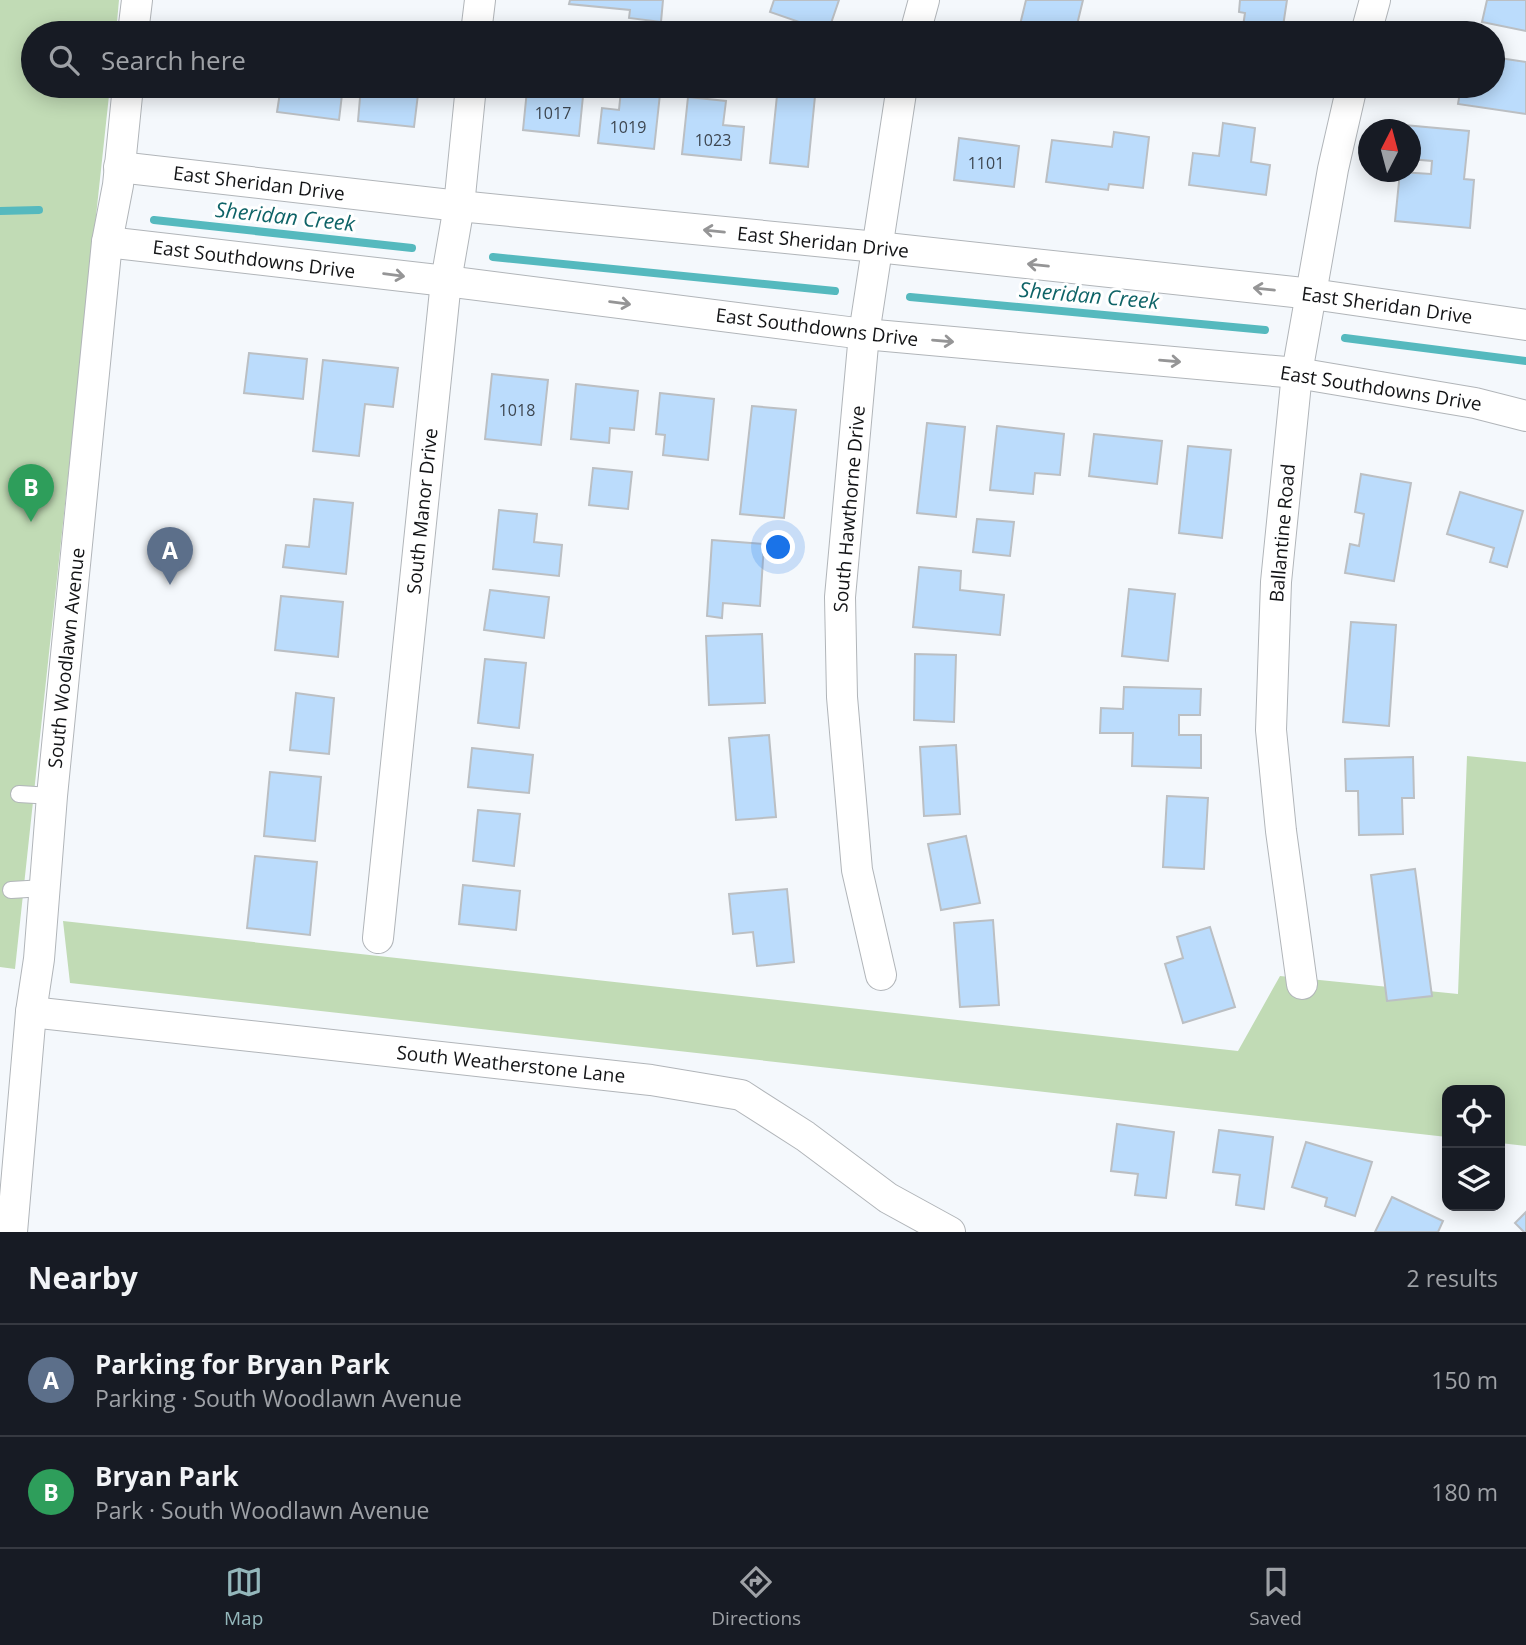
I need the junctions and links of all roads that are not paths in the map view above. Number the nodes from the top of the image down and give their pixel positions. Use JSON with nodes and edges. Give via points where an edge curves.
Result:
{"nodes":[{"id":1,"x":137,"y":0,"type":"edge"},
{"id":2,"x":480,"y":0,"type":"edge"},
{"id":3,"x":924,"y":0,"type":"edge"},
{"id":4,"x":1375,"y":0,"type":"edge"},
{"id":5,"x":134,"y":21,"type":"edge"},
{"id":6,"x":477,"y":21,"type":"edge"},
{"id":7,"x":918,"y":21,"type":"edge"},
{"id":8,"x":1369,"y":21,"type":"edge"},
{"id":9,"x":127,"y":98,"type":"edge"},
{"id":10,"x":470,"y":98,"type":"edge"},
{"id":11,"x":900,"y":98,"type":"edge"},
{"id":12,"x":1349,"y":98,"type":"edge"},
{"id":13,"x":119,"y":167,"type":"junction"},
{"id":14,"x":459,"y":206,"type":"junction"},
{"id":15,"x":107,"y":242,"type":"junction"},
{"id":16,"x":877,"y":247,"type":"junction"},
{"id":17,"x":446,"y":281,"type":"junction"},
{"id":18,"x":1312,"y":294,"type":"junction"},
{"id":19,"x":1526,"y":326,"type":"edge"},
{"id":20,"x":864,"y":334,"type":"junction"},
{"id":21,"x":1297,"y":373,"type":"junction"},
{"id":22,"x":1526,"y":415,"type":"edge"},
{"id":23,"x":19,"y":794,"type":"dead end"},
{"id":24,"x":52,"y":796,"type":"junction"},
{"id":25,"x":44,"y":888,"type":"junction"},
{"id":26,"x":11,"y":890,"type":"dead end"},
{"id":27,"x":378,"y":938,"type":"dead end"},
{"id":28,"x":881,"y":975,"type":"dead end"},
{"id":29,"x":1303,"y":984,"type":"dead end"},
{"id":30,"x":31,"y":1012,"type":"junction"},
{"id":31,"x":12,"y":1232,"type":"edge"},
{"id":32,"x":950,"y":1232,"type":"edge"}],
"edges":[{"from":1,"to":5,"type":"street"},
{"from":2,"to":6,"type":"street"},
{"from":3,"to":7,"type":"street"},
{"from":4,"to":8,"type":"street"},
{"from":9,"to":13,"type":"street","name":"South Woodlawn Avenue"},
{"from":10,"to":14,"type":"street","name":"South Manor Drive"},
{"from":11,"to":16,"type":"street","name":"South Hawthorne Drive"},
{"from":12,"to":18,"type":"street","name":"Ballantine Road"},
{"from":13,"to":14,"type":"street","name":"East Sheridan Drive"},
{"from":13,"to":15,"type":"street","name":"South Woodlawn Avenue"},
{"from":16,"to":14,"type":"street","name":"East Sheridan Drive","one_way":true},
{"from":14,"to":17,"type":"street","name":"South Manor Drive"},
{"from":15,"to":17,"type":"street","name":"East Southdowns Drive","one_way":true},
{"from":15,"to":24,"type":"street","name":"South Woodlawn Avenue"},
{"from":18,"to":16,"type":"street","name":"East Sheridan Drive","one_way":true},
{"from":16,"to":20,"type":"street","name":"South Hawthorne Drive"},
{"from":17,"to":20,"type":"street","name":"East Southdowns Drive","one_way":true},
{"from":17,"to":27,"type":"street","name":"South Manor Drive"},
{"from":18,"to":19,"type":"street","name":"East Sheridan Drive"},
{"from":18,"to":21,"type":"street","name":"Ballantine Road"},
{"from":20,"to":21,"type":"street","name":"East Southdowns Drive","one_way":true},
{"from":20,"to":28,"type":"street","name":"South Hawthorne Drive","via":[[840,597],[841,672],[856,870]]},
{"from":21,"to":22,"type":"street","name":"East Southdowns Drive","via":[[1475,402]]},
{"from":21,"to":29,"type":"street","name":"Ballantine Road","via":[[1276,582],[1271,730]]},
{"from":23,"to":24,"type":"lane"},
{"from":24,"to":25,"type":"street","name":"South Woodlawn Avenue"},
{"from":25,"to":26,"type":"lane"},
{"from":25,"to":30,"type":"street","name":"South Woodlawn Avenue"},
{"from":30,"to":31,"type":"street","name":"South Woodlawn Avenue"},
{"from":30,"to":32,"type":"street","name":"South Weatherstone Lane","via":[[651,1080],[741,1095],[888,1198]]}]}
